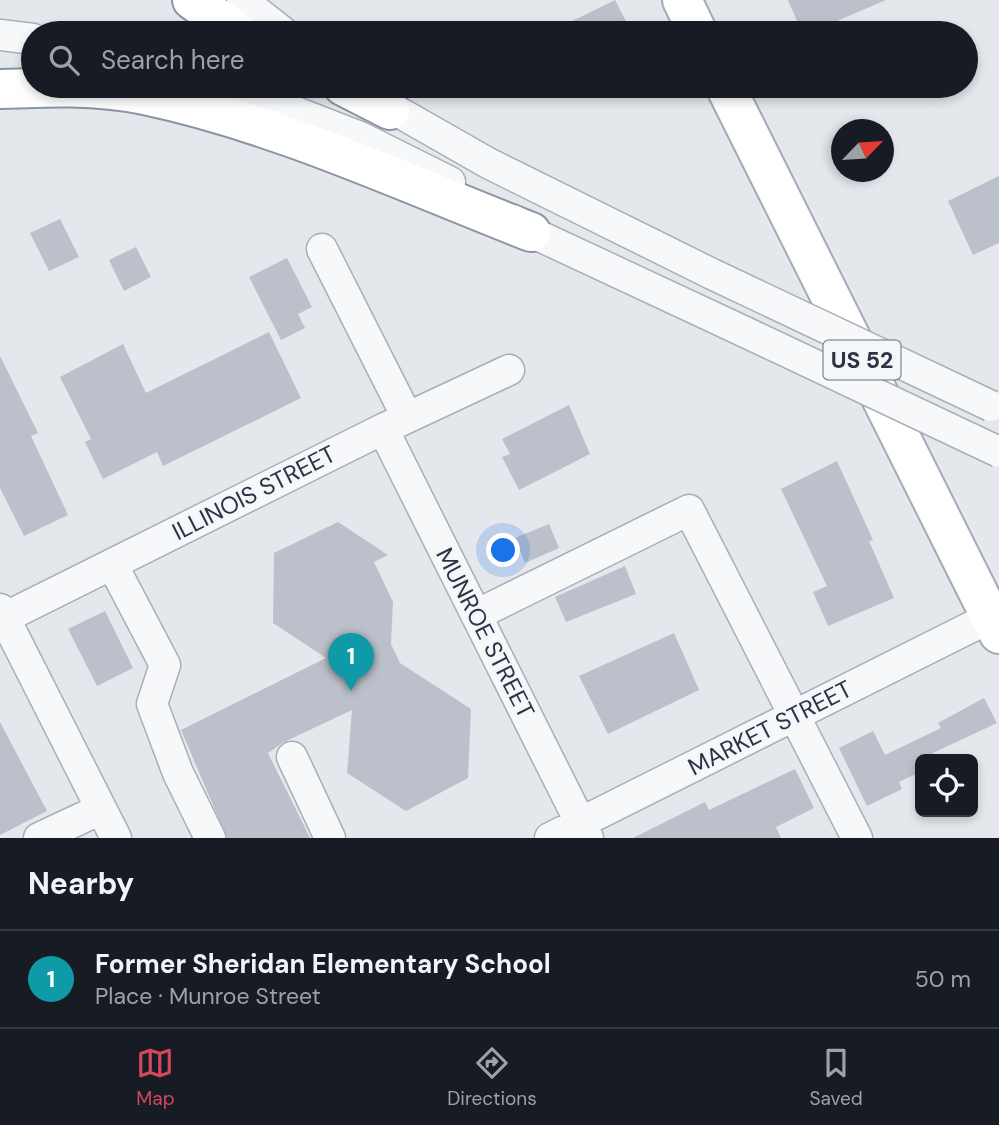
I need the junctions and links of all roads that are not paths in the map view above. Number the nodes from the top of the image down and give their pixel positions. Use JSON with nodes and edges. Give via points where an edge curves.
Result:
{"nodes":[{"id":1,"x":192,"y":0,"type":"edge"},
{"id":2,"x":242,"y":0,"type":"edge"},
{"id":3,"x":682,"y":0,"type":"edge"},
{"id":4,"x":222,"y":21,"type":"edge"},
{"id":5,"x":269,"y":21,"type":"edge"},
{"id":6,"x":692,"y":21,"type":"edge"},
{"id":7,"x":0,"y":35,"type":"edge"},
{"id":8,"x":21,"y":37,"type":"edge"},
{"id":9,"x":21,"y":88,"type":"edge"},
{"id":10,"x":0,"y":89,"type":"edge"},
{"id":11,"x":155,"y":98,"type":"edge"},
{"id":12,"x":260,"y":98,"type":"edge"},
{"id":13,"x":366,"y":98,"type":"edge"},
{"id":14,"x":373,"y":98,"type":"edge"},
{"id":15,"x":731,"y":98,"type":"edge"},
{"id":16,"x":390,"y":110,"type":"junction"},
{"id":17,"x":531,"y":232,"type":"junction"},
{"id":18,"x":322,"y":249,"type":"dead end"},
{"id":19,"x":509,"y":370,"type":"dead end"},
{"id":20,"x":995,"y":408,"type":"edge"},
{"id":21,"x":395,"y":423,"type":"junction"},
{"id":22,"x":999,"y":452,"type":"edge"},
{"id":23,"x":112,"y":564,"type":"junction"},
{"id":24,"x":476,"y":615,"type":"junction"},
{"id":25,"x":1,"y":616,"type":"edge"},
{"id":26,"x":995,"y":626,"type":"edge"},
{"id":27,"x":793,"y":716,"type":"junction"},
{"id":28,"x":292,"y":757,"type":"dead end"},
{"id":29,"x":101,"y":809,"type":"junction"},
{"id":30,"x":584,"y":831,"type":"edge"},
{"id":31,"x":39,"y":838,"type":"edge"},
{"id":32,"x":116,"y":838,"type":"edge"},
{"id":33,"x":210,"y":838,"type":"edge"},
{"id":34,"x":330,"y":838,"type":"edge"},
{"id":35,"x":550,"y":838,"type":"edge"},
{"id":36,"x":857,"y":838,"type":"edge"}],
"edges":[{"from":1,"to":4,"type":"main road"},
{"from":2,"to":5,"type":"street"},
{"from":3,"to":6,"type":"main road"},
{"from":7,"to":8,"type":"street"},
{"from":9,"to":10,"type":"main road"},
{"from":11,"to":17,"type":"main road","via":[[266,129]]},
{"from":12,"to":17,"type":"street","via":[[360,137],[464,189]]},
{"from":13,"to":16,"type":"main road"},
{"from":14,"to":16,"type":"street"},
{"from":15,"to":26,"type":"main road","number":"US 52"},
{"from":16,"to":20,"type":"street","bridge":true,"via":[[712,274]]},
{"from":17,"to":22,"type":"street","bridge":true},
{"from":18,"to":21,"type":"street","name":"MUNROE STREET"},
{"from":19,"to":21,"type":"street","name":"ILLINOIS STREET"},
{"from":21,"to":23,"type":"street","name":"ILLINOIS STREET"},
{"from":21,"to":24,"type":"street","name":"MUNROE STREET"},
{"from":23,"to":25,"type":"street","name":"ILLINOIS STREET"},
{"from":23,"to":33,"type":"street","via":[[165,665],[152,704],[178,773]]},
{"from":24,"to":27,"type":"street","via":[[689,510]]},
{"from":24,"to":30,"type":"street","name":"MUNROE STREET"},
{"from":25,"to":29,"type":"street"},
{"from":26,"to":27,"type":"street","name":"MARKET STREET"},
{"from":27,"to":30,"type":"street","name":"MARKET STREET"},
{"from":27,"to":36,"type":"street"},
{"from":28,"to":34,"type":"street"},
{"from":29,"to":31,"type":"street"},
{"from":29,"to":32,"type":"street"},
{"from":30,"to":35,"type":"street","name":"MARKET STREET"}]}
